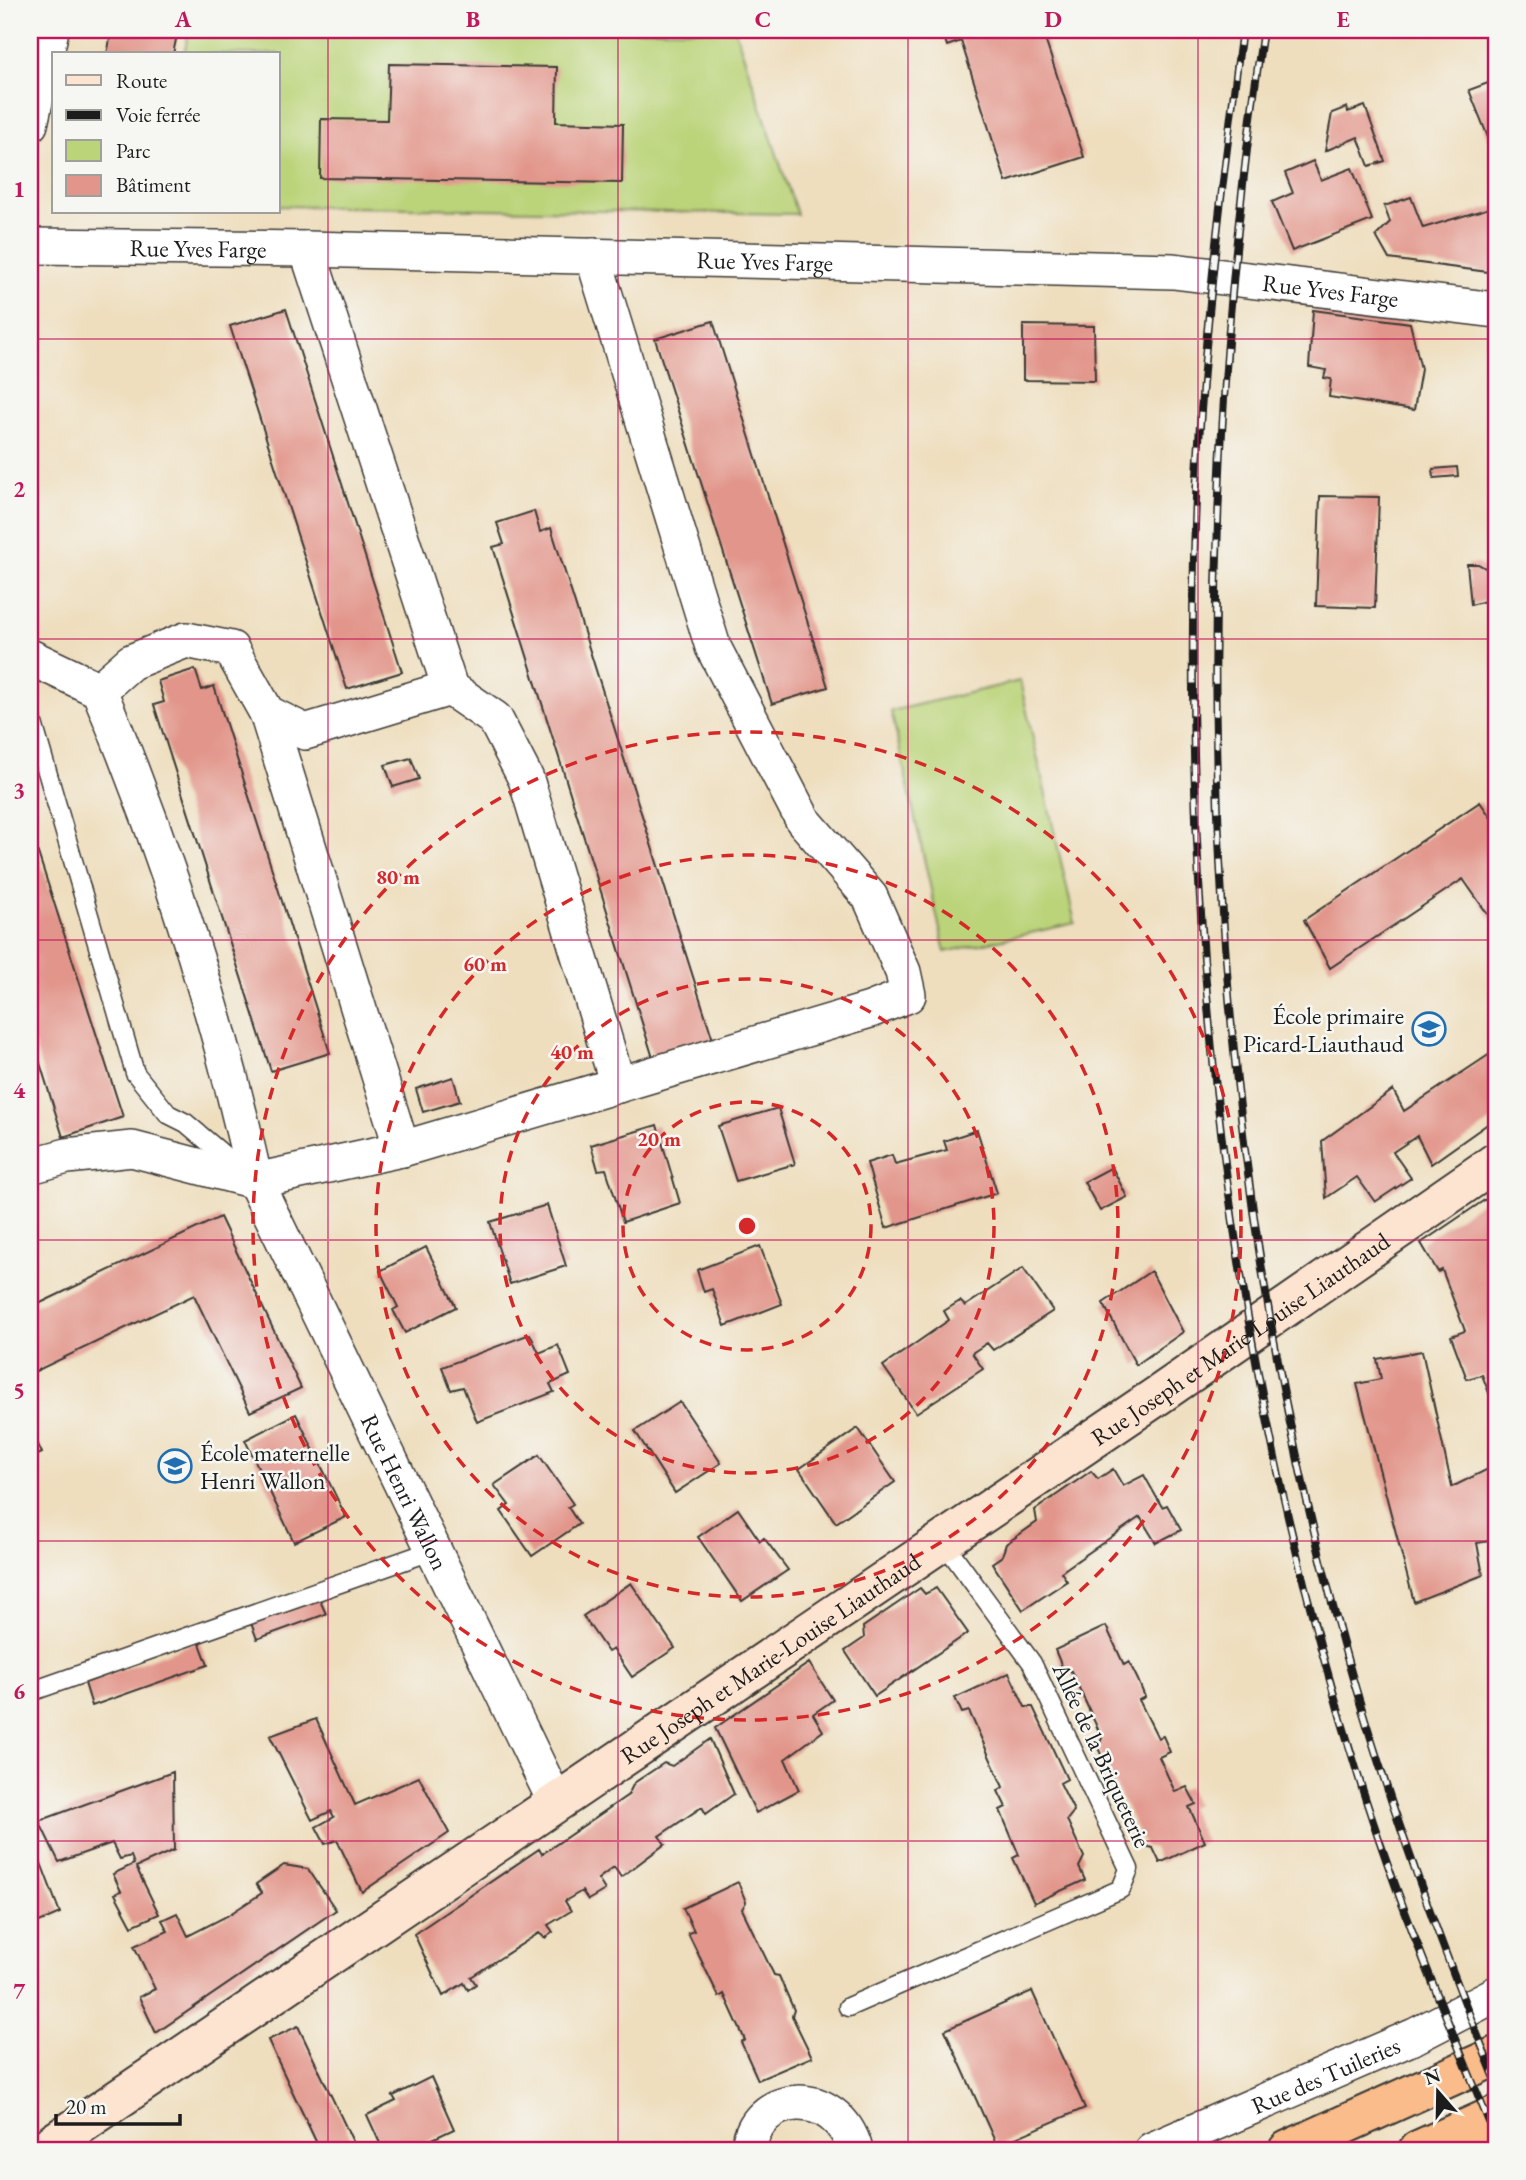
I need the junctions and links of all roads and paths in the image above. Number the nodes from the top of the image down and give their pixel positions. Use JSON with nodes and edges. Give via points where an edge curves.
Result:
{"nodes":[{"id":1,"x":51,"y":30,"type":"edge"},
{"id":2,"x":30,"y":124,"type":"edge"},
{"id":3,"x":30,"y":246,"type":"edge"},
{"id":4,"x":307,"y":249,"type":"junction"},
{"id":5,"x":593,"y":256,"type":"junction"},
{"id":6,"x":1496,"y":310,"type":"edge"},
{"id":7,"x":30,"y":657,"type":"edge"},
{"id":8,"x":450,"y":688,"type":"junction"},
{"id":9,"x":99,"y":690,"type":"junction"},
{"id":10,"x":30,"y":713,"type":"edge"},
{"id":11,"x":267,"y":713,"type":"junction"},
{"id":12,"x":618,"y":1085,"type":"junction"},
{"id":13,"x":402,"y":1150,"type":"junction"},
{"id":14,"x":1496,"y":1162,"type":"edge"},
{"id":15,"x":30,"y":1166,"type":"edge"},
{"id":16,"x":255,"y":1181,"type":"junction"},
{"id":17,"x":943,"y":1540,"type":"junction"},
{"id":18,"x":434,"y":1550,"type":"junction"},
{"id":19,"x":30,"y":1692,"type":"edge"},
{"id":20,"x":556,"y":1802,"type":"junction"},
{"id":21,"x":1496,"y":1994,"type":"edge"},
{"id":22,"x":848,"y":2007,"type":"dead end"},
{"id":23,"x":1496,"y":2056,"type":"edge"},
{"id":24,"x":1496,"y":2115,"type":"edge"},
{"id":25,"x":43,"y":2150,"type":"edge"},
{"id":26,"x":748,"y":2150,"type":"edge"},
{"id":27,"x":855,"y":2150,"type":"edge"},
{"id":28,"x":1152,"y":2150,"type":"edge"},
{"id":29,"x":1288,"y":2150,"type":"edge"},
{"id":30,"x":1418,"y":2150,"type":"edge"}],
"edges":[{"from":1,"to":2,"type":"street"},
{"from":3,"to":4,"type":"street","name":"Rue Yves Farge"},
{"from":4,"to":5,"type":"street","name":"Rue Yves Farge"},
{"from":4,"to":8,"type":"street"},
{"from":5,"to":6,"type":"street","name":"Rue Yves Farge","via":[[1172,271]]},
{"from":5,"to":12,"type":"street","via":[[713,647],[803,820],[870,897],[903,972],[908,995]]},
{"from":7,"to":9,"type":"street"},
{"from":8,"to":11,"type":"street","via":[[304,732]]},
{"from":8,"to":12,"type":"street","via":[[495,719],[526,779]]},
{"from":9,"to":11,"type":"street","via":[[131,662],[186,640],[231,649]]},
{"from":9,"to":16,"type":"street","name":"Rue Henri Wallon","via":[[130,762],[204,983]]},
{"from":10,"to":16,"type":"lane","via":[[135,1073],[169,1114]]},
{"from":11,"to":13,"type":"street"},
{"from":12,"to":13,"type":"street"},
{"from":13,"to":16,"type":"street"},
{"from":14,"to":17,"type":"main road","name":"Rue Joseph et Marie-Louise Liauthaud"},
{"from":15,"to":16,"type":"street","via":[[67,1156],[132,1149]]},
{"from":16,"to":18,"type":"street","name":"Rue Henri Wallon"},
{"from":17,"to":20,"type":"main road","name":"Rue Joseph et Marie-Louise Liauthaud"},
{"from":17,"to":22,"type":"lane","name":"Allée de la Briqueterie","via":[[1032,1663],[1129,1869],[1121,1889]]},
{"from":18,"to":19,"type":"lane"},
{"from":18,"to":20,"type":"street","name":"Rue Henri Wallon"},
{"from":20,"to":25,"type":"main road","name":"Rue Joseph et Marie-Louise Liauthaud"},
{"from":21,"to":28,"type":"street","name":"Rue des Tuileries","via":[[1415,2036]]},
{"from":23,"to":29,"type":"highway"},
{"from":24,"to":30,"type":"highway"},
{"from":26,"to":27,"type":"street","via":[[755,2129],[767,2115],[799,2103],[832,2112],[845,2124]]}]}
